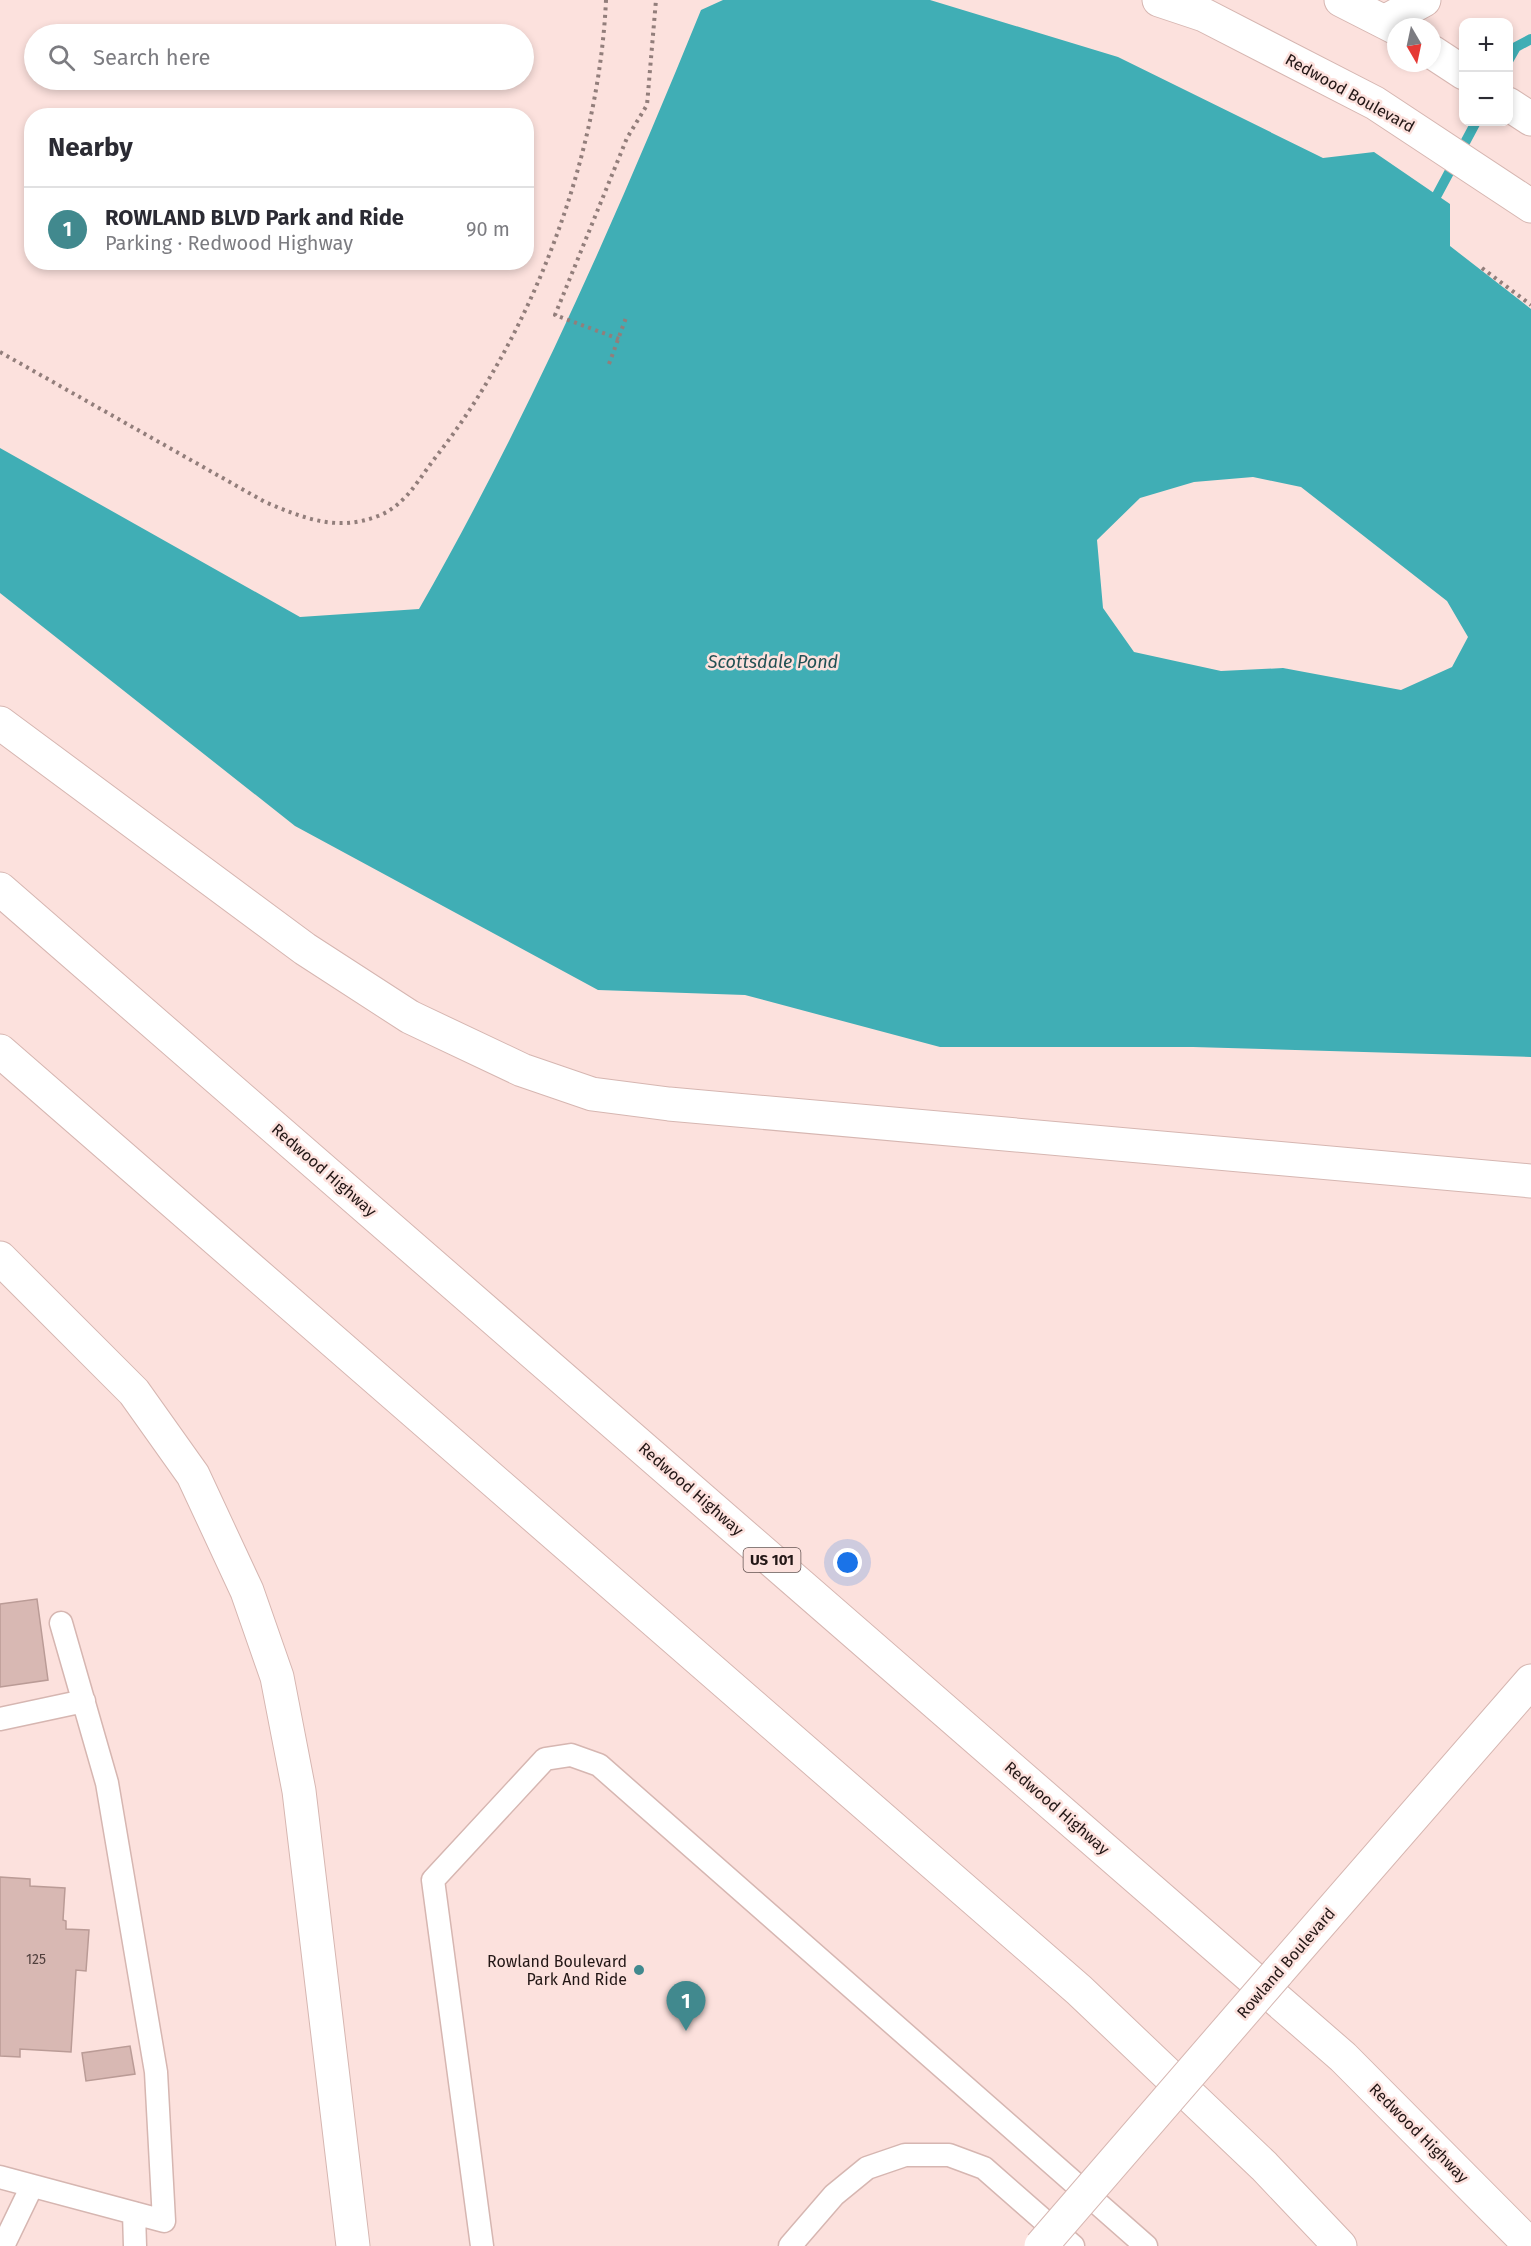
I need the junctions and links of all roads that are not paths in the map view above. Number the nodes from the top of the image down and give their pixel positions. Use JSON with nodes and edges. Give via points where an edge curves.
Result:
{"nodes":[{"id":1,"x":1160,"y":0,"type":"edge"},
{"id":2,"x":1341,"y":0,"type":"edge"},
{"id":3,"x":1424,"y":0,"type":"edge"},
{"id":4,"x":1400,"y":18,"type":"edge"},
{"id":5,"x":1387,"y":23,"type":"edge"},
{"id":6,"x":1441,"y":58,"type":"edge"},
{"id":7,"x":1462,"y":72,"type":"edge"},
{"id":8,"x":1513,"y":107,"type":"edge"},
{"id":9,"x":1531,"y":119,"type":"edge"},
{"id":10,"x":1518,"y":196,"type":"edge"},
{"id":11,"x":0,"y":723,"type":"edge"},
{"id":12,"x":0,"y":889,"type":"edge"},
{"id":13,"x":0,"y":1051,"type":"edge"},
{"id":14,"x":1531,"y":1181,"type":"edge"},
{"id":15,"x":0,"y":1258,"type":"edge"},
{"id":16,"x":61,"y":1623,"type":"dead end"},
{"id":17,"x":1531,"y":1681,"type":"edge"},
{"id":18,"x":84,"y":1701,"type":"junction"},
{"id":19,"x":0,"y":1719,"type":"edge"},
{"id":20,"x":0,"y":2177,"type":"edge"},
{"id":21,"x":32,"y":2186,"type":"junction"},
{"id":22,"x":134,"y":2213,"type":"junction"},
{"id":23,"x":3,"y":2246,"type":"edge"},
{"id":24,"x":135,"y":2246,"type":"edge"},
{"id":25,"x":353,"y":2246,"type":"edge"},
{"id":26,"x":482,"y":2246,"type":"edge"},
{"id":27,"x":790,"y":2246,"type":"edge"},
{"id":28,"x":1041,"y":2246,"type":"edge"},
{"id":29,"x":1073,"y":2246,"type":"edge"},
{"id":30,"x":1146,"y":2246,"type":"edge"},
{"id":31,"x":1340,"y":2246,"type":"edge"},
{"id":32,"x":1531,"y":2246,"type":"edge"}],
"edges":[{"from":1,"to":10,"type":"main road","name":"Redwood Boulevard","via":[[1203,15],[1375,103]]},
{"from":2,"to":5,"type":"main road"},
{"from":3,"to":4,"type":"main road"},
{"from":6,"to":7,"type":"main road"},
{"from":8,"to":9,"type":"main road"},
{"from":11,"to":14,"type":"main road","via":[[305,949],[410,1017],[522,1070],[592,1094]]},
{"from":12,"to":32,"type":"main road","name":"Redwood Highway","number":"US 101","via":[[1343,2057]]},
{"from":13,"to":31,"type":"main road","via":[[1079,1990],[1264,2166]]},
{"from":15,"to":25,"type":"main road","via":[[134,1392],[193,1475],[247,1591],[277,1677],[299,1791]]},
{"from":16,"to":18,"type":"lane"},
{"from":17,"to":28,"type":"main road","name":"Rowland Boulevard","bridge":true},
{"from":18,"to":19,"type":"lane"},
{"from":18,"to":22,"type":"lane","via":[[107,1783],[156,2072],[164,2221]]},
{"from":20,"to":21,"type":"lane"},
{"from":21,"to":22,"type":"lane"},
{"from":21,"to":23,"type":"lane"},
{"from":22,"to":24,"type":"lane"},
{"from":26,"to":30,"type":"lane","via":[[433,1880],[545,1759],[571,1755],[599,1765]]},
{"from":27,"to":29,"type":"lane","via":[[834,2195],[867,2168],[905,2155],[949,2155],[984,2168]]}]}
